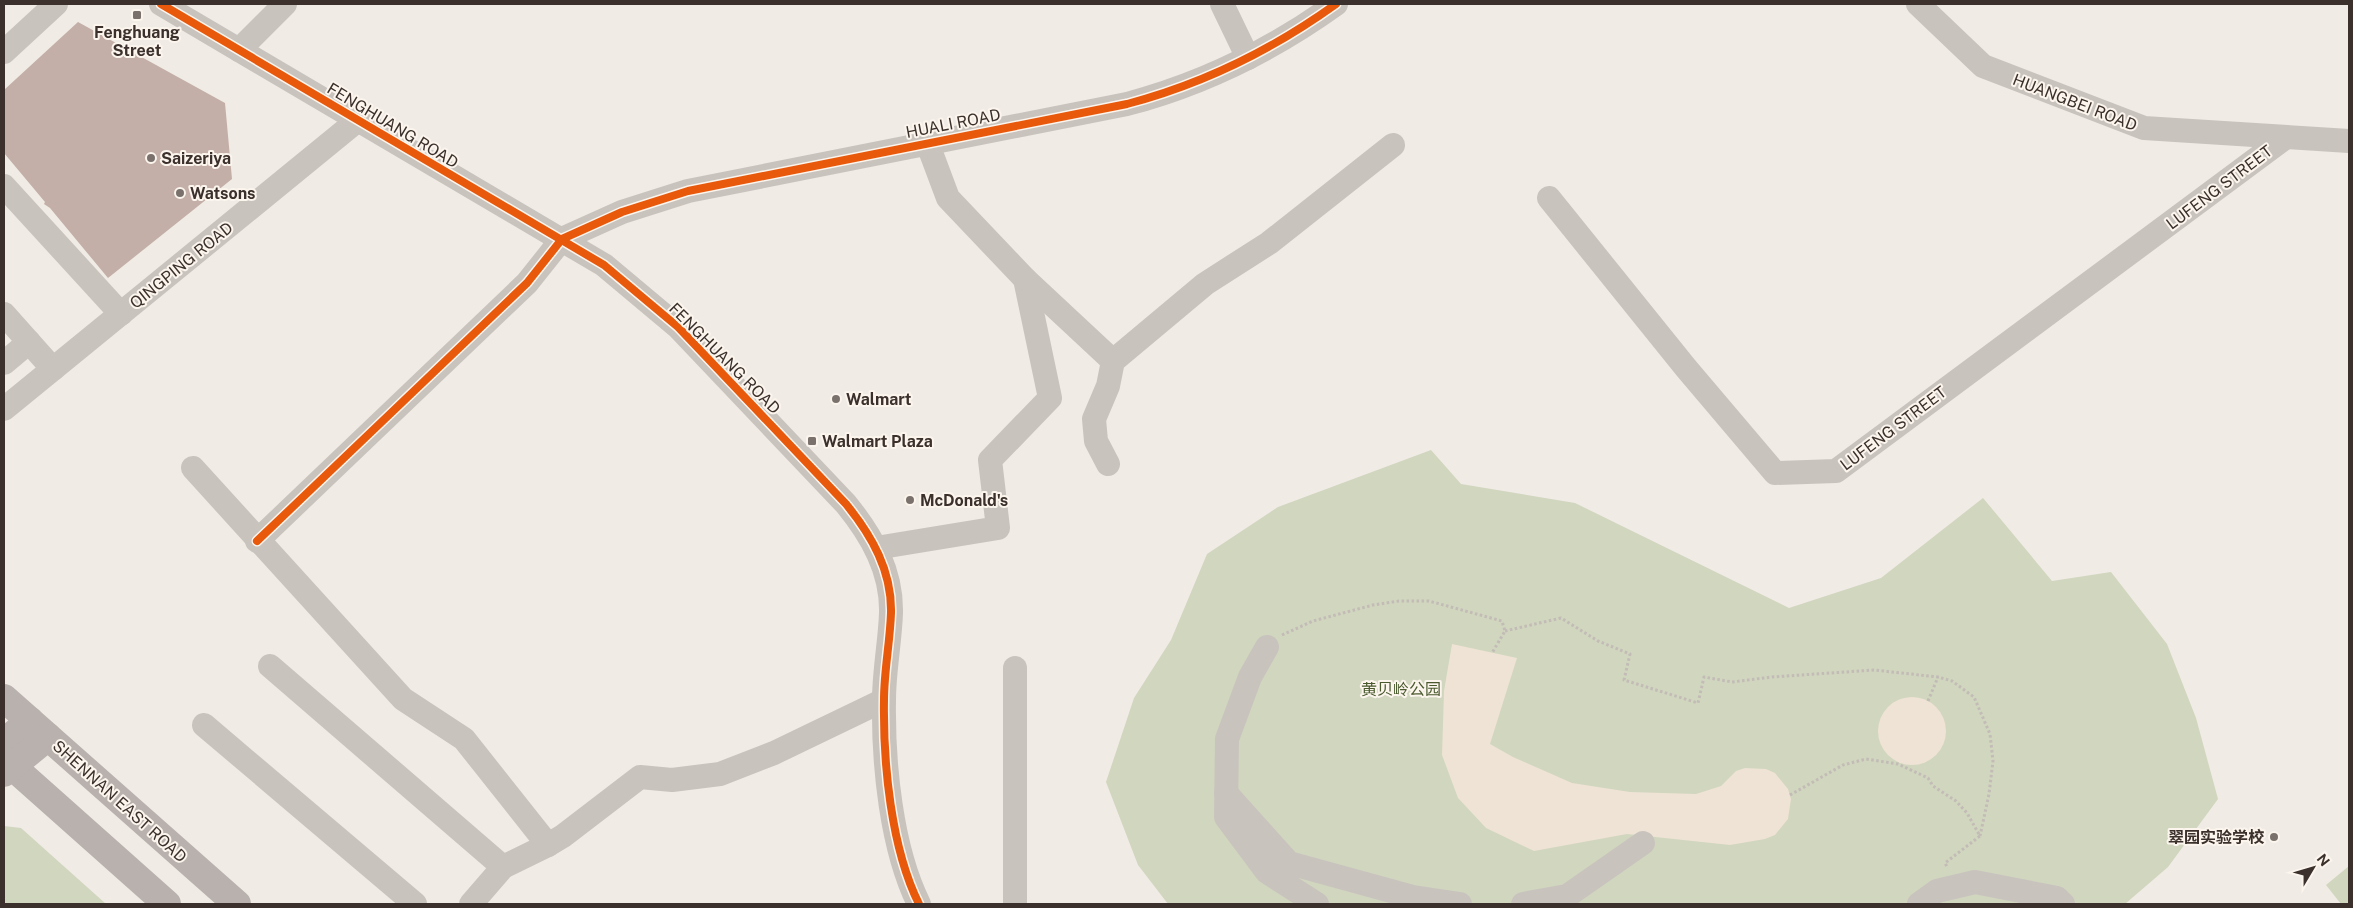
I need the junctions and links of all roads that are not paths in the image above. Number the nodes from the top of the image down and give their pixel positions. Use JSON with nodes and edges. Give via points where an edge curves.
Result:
{"nodes":[{"id":1,"x":33,"y":4,"type":"edge"},
{"id":2,"x":56,"y":4,"type":"edge"},
{"id":3,"x":161,"y":4,"type":"edge"},
{"id":4,"x":285,"y":4,"type":"edge"},
{"id":5,"x":1222,"y":4,"type":"edge"},
{"id":6,"x":1336,"y":4,"type":"edge"},
{"id":7,"x":1918,"y":4,"type":"edge"},
{"id":8,"x":4,"y":31,"type":"edge"},
{"id":9,"x":239,"y":50,"type":"junction"},
{"id":10,"x":4,"y":52,"type":"edge"},
{"id":11,"x":1248,"y":58,"type":"junction"},
{"id":12,"x":358,"y":120,"type":"junction"},
{"id":13,"x":2286,"y":137,"type":"junction"},
{"id":14,"x":2349,"y":141,"type":"edge"},
{"id":15,"x":927,"y":142,"type":"junction"},
{"id":16,"x":1393,"y":145,"type":"dead end"},
{"id":17,"x":4,"y":186,"type":"edge"},
{"id":18,"x":1548,"y":198,"type":"dead end"},
{"id":19,"x":562,"y":239,"type":"junction"},
{"id":20,"x":1025,"y":279,"type":"junction"},
{"id":21,"x":4,"y":314,"type":"edge"},
{"id":22,"x":121,"y":314,"type":"junction"},
{"id":23,"x":29,"y":342,"type":"junction"},
{"id":24,"x":1113,"y":362,"type":"junction"},
{"id":25,"x":4,"y":363,"type":"edge"},
{"id":26,"x":53,"y":369,"type":"junction"},
{"id":27,"x":4,"y":409,"type":"edge"},
{"id":28,"x":1108,"y":464,"type":"dead end"},
{"id":29,"x":193,"y":468,"type":"dead end"},
{"id":30,"x":257,"y":541,"type":"junction"},
{"id":31,"x":876,"y":548,"type":"junction"},
{"id":32,"x":1267,"y":647,"type":"road end"},
{"id":33,"x":270,"y":666,"type":"dead end"},
{"id":34,"x":1015,"y":668,"type":"dead end"},
{"id":35,"x":4,"y":698,"type":"edge"},
{"id":36,"x":884,"y":700,"type":"junction"},
{"id":37,"x":204,"y":725,"type":"dead end"},
{"id":38,"x":39,"y":729,"type":"junction"},
{"id":39,"x":6,"y":760,"type":"edge"},
{"id":40,"x":1226,"y":793,"type":"junction"},
{"id":41,"x":1643,"y":843,"type":"dead end"},
{"id":42,"x":548,"y":845,"type":"junction"},
{"id":43,"x":504,"y":867,"type":"junction"},
{"id":44,"x":167,"y":904,"type":"edge"},
{"id":45,"x":237,"y":904,"type":"edge"},
{"id":46,"x":415,"y":904,"type":"edge"},
{"id":47,"x":471,"y":904,"type":"edge"},
{"id":48,"x":919,"y":904,"type":"edge"},
{"id":49,"x":1015,"y":904,"type":"edge"},
{"id":50,"x":1317,"y":904,"type":"edge"},
{"id":51,"x":1460,"y":904,"type":"edge"},
{"id":52,"x":1522,"y":904,"type":"edge"},
{"id":53,"x":1919,"y":904,"type":"edge"},
{"id":54,"x":2062,"y":904,"type":"edge"}],
"edges":[{"from":1,"to":8,"type":"street"},
{"from":2,"to":10,"type":"street"},
{"from":3,"to":9,"type":"street","name":"FENGHUANG ROAD"},
{"from":4,"to":9,"type":"street"},
{"from":5,"to":11,"type":"street"},
{"from":6,"to":11,"type":"street","name":"HUALI ROAD"},
{"from":7,"to":13,"type":"street","name":"HUANGBEI ROAD","via":[[1983,66],[2144,128]]},
{"from":9,"to":12,"type":"street","name":"FENGHUANG ROAD"},
{"from":11,"to":15,"type":"street","name":"HUALI ROAD","via":[[1188,86],[1127,104]]},
{"from":12,"to":19,"type":"street","name":"FENGHUANG ROAD"},
{"from":12,"to":22,"type":"street","name":"QINGPING ROAD"},
{"from":13,"to":14,"type":"street","name":"HUANGBEI ROAD"},
{"from":13,"to":18,"type":"street","name":"LUFENG STREET","via":[[1836,471],[1775,473]]},
{"from":15,"to":19,"type":"street","name":"HUALI ROAD","via":[[688,190],[622,212]]},
{"from":15,"to":20,"type":"street","via":[[948,198]]},
{"from":16,"to":24,"type":"street","via":[[1269,243],[1205,284]]},
{"from":17,"to":22,"type":"street"},
{"from":19,"to":30,"type":"street","via":[[527,283]]},
{"from":19,"to":31,"type":"street","name":"FENGHUANG ROAD","via":[[604,265],[678,327],[846,504],[869,533]]},
{"from":20,"to":24,"type":"street"},
{"from":20,"to":31,"type":"street","via":[[1050,398],[990,460],[998,528]]},
{"from":21,"to":23,"type":"street"},
{"from":22,"to":26,"type":"street","name":"QINGPING ROAD"},
{"from":23,"to":25,"type":"street"},
{"from":23,"to":26,"type":"street"},
{"from":24,"to":28,"type":"street","via":[[1108,386],[1094,419],[1096,441]]},
{"from":26,"to":27,"type":"street","name":"QINGPING ROAD"},
{"from":29,"to":30,"type":"street"},
{"from":30,"to":42,"type":"street","via":[[404,699],[464,739]]},
{"from":31,"to":36,"type":"street","name":"FENGHUANG ROAD","via":[[891,602]]},
{"from":32,"to":40,"type":"street","via":[[1250,677],[1227,739]]},
{"from":33,"to":43,"type":"street"},
{"from":34,"to":49,"type":"street"},
{"from":35,"to":38,"type":"main road","name":"SHENNAN EAST ROAD"},
{"from":36,"to":42,"type":"street","via":[[720,774],[672,780],[640,777]]},
{"from":36,"to":48,"type":"street","name":"FENGHUANG ROAD","via":[[888,781],[899,850]]},
{"from":37,"to":46,"type":"street"},
{"from":38,"to":39,"type":"main road"},
{"from":38,"to":45,"type":"main road","name":"SHENNAN EAST ROAD"},
{"from":39,"to":44,"type":"main road"},
{"from":40,"to":50,"type":"street","via":[[1226,817],[1267,872]]},
{"from":40,"to":51,"type":"street","via":[[1289,863],[1413,898]]},
{"from":41,"to":52,"type":"street","via":[[1568,896]]},
{"from":42,"to":43,"type":"street"},
{"from":43,"to":47,"type":"street"},
{"from":53,"to":54,"type":"street","via":[[1937,891],[1975,882],[2057,898]]}]}
